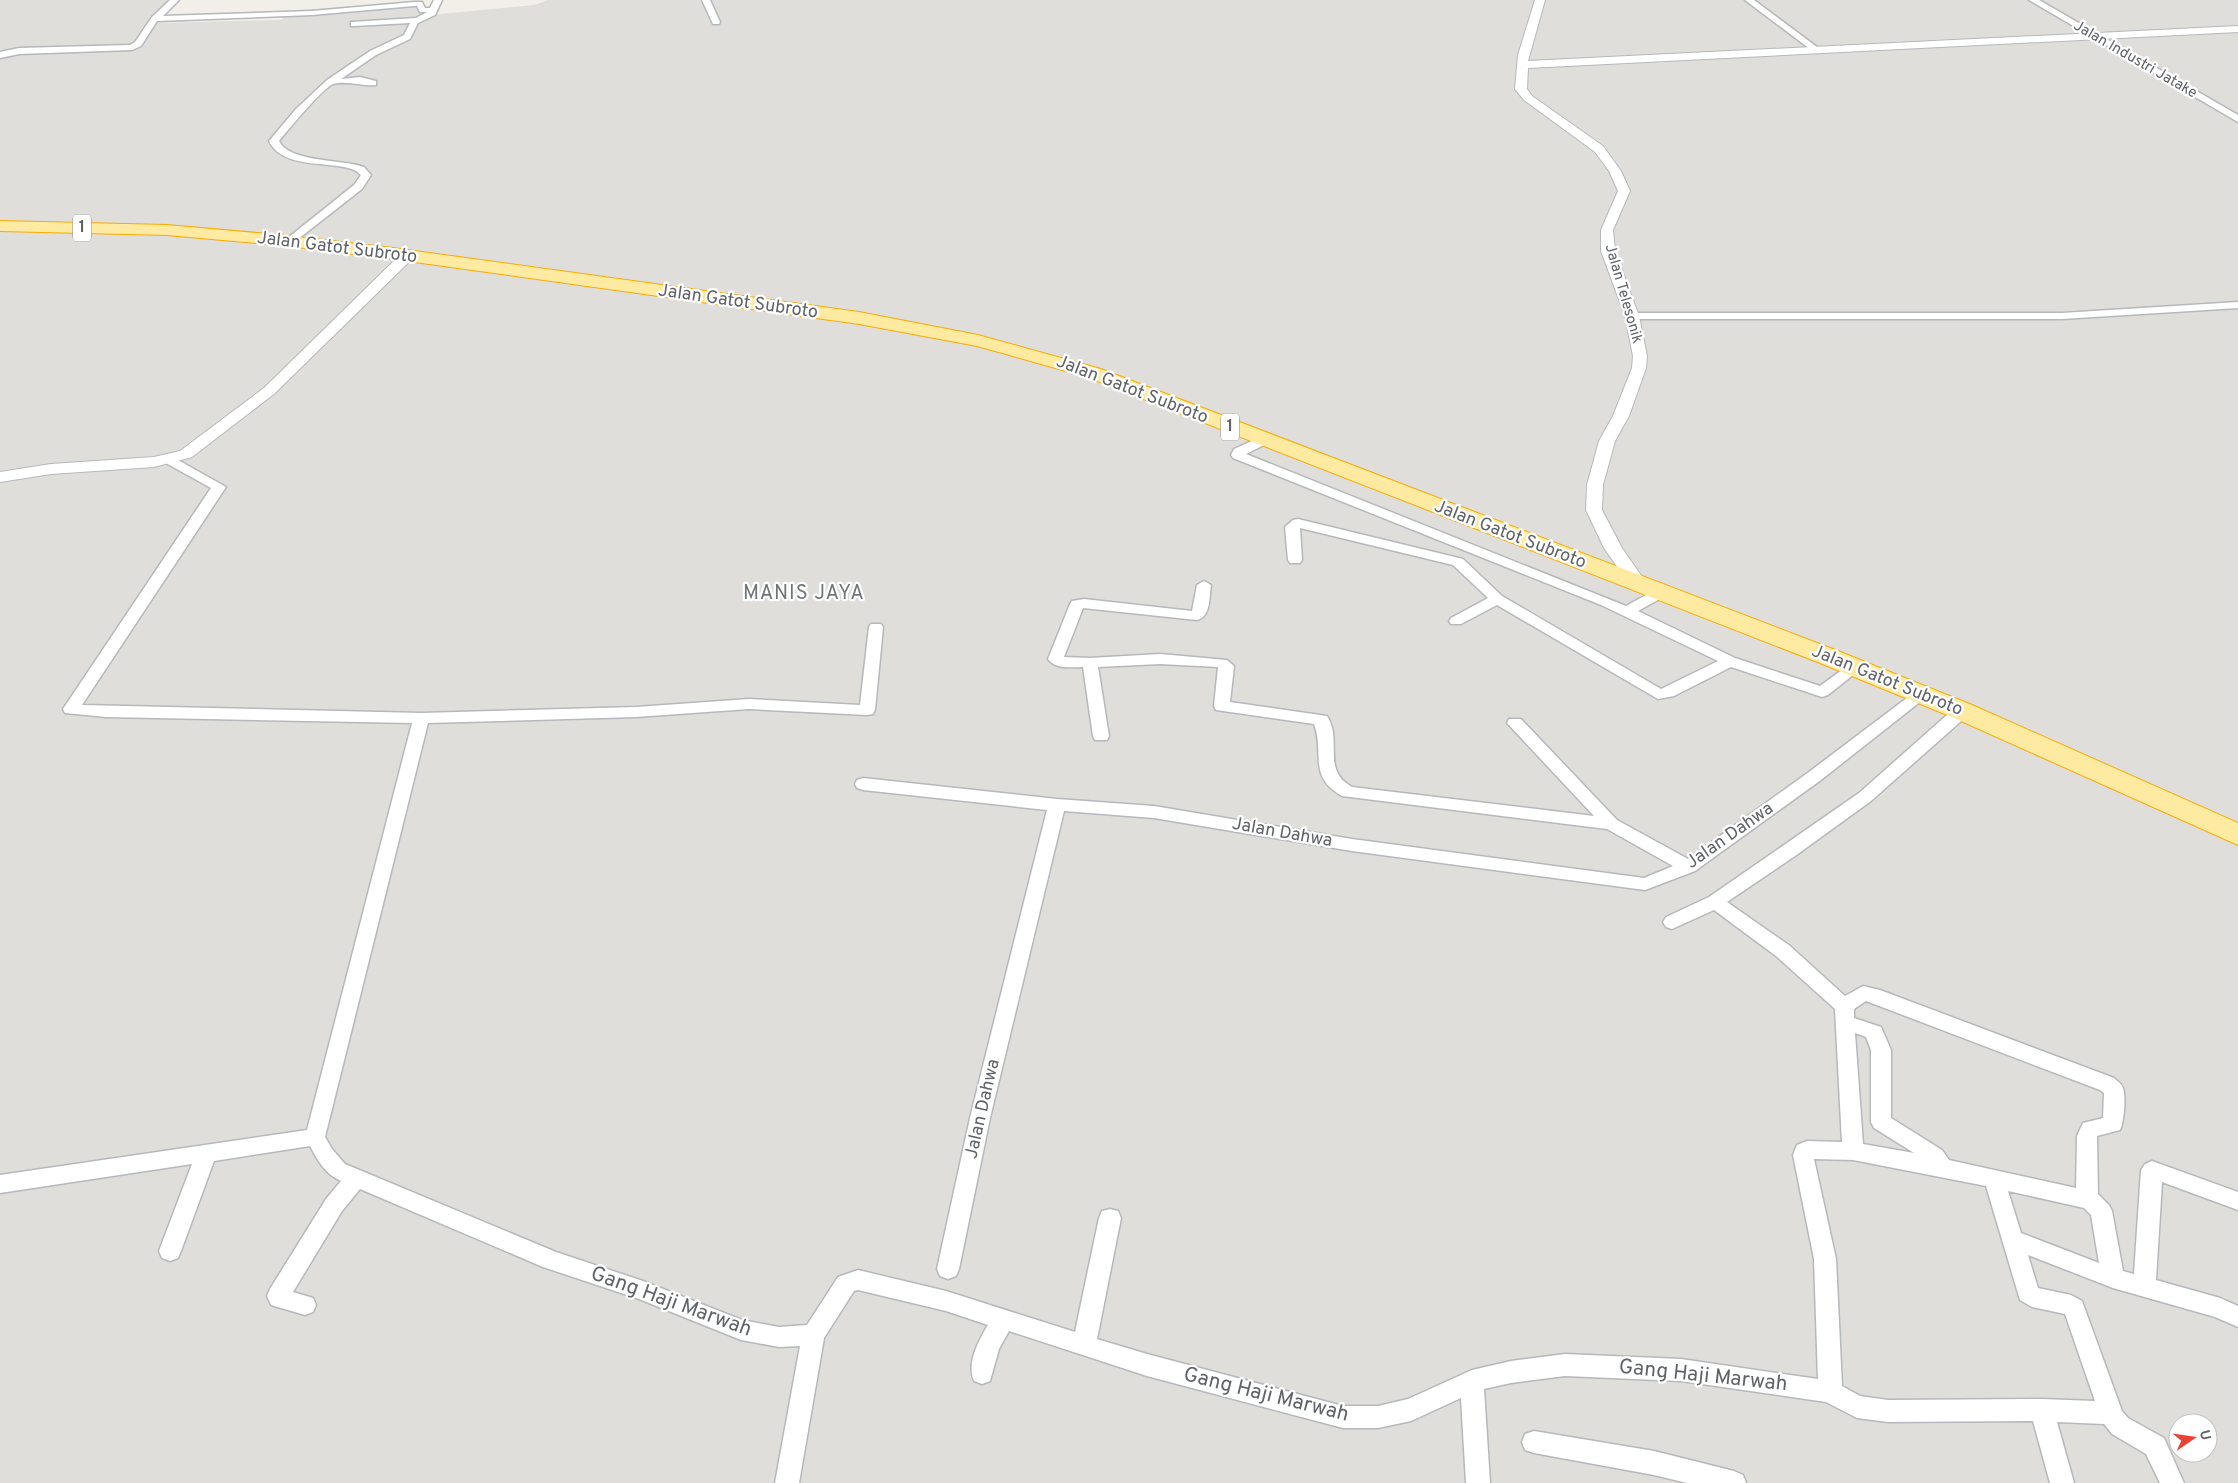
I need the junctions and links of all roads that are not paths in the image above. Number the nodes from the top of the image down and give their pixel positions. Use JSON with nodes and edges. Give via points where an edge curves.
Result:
{"nodes":[{"id":1,"x":176,"y":0,"type":"edge"},
{"id":2,"x":369,"y":0,"type":"edge"},
{"id":3,"x":438,"y":0,"type":"edge"},
{"id":4,"x":706,"y":0,"type":"edge"},
{"id":5,"x":1540,"y":0,"type":"edge"},
{"id":6,"x":1749,"y":0,"type":"edge"},
{"id":7,"x":2033,"y":0,"type":"edge"},
{"id":8,"x":412,"y":1,"type":"edge"},
{"id":9,"x":279,"y":4,"type":"dead end"},
{"id":10,"x":433,"y":10,"type":"junction"},
{"id":11,"x":275,"y":13,"type":"junction"},
{"id":12,"x":155,"y":19,"type":"junction"},
{"id":13,"x":416,"y":20,"type":"junction"},
{"id":14,"x":716,"y":22,"type":"dead end"},
{"id":15,"x":354,"y":24,"type":"dead end"},
{"id":16,"x":2238,"y":29,"type":"edge"},
{"id":17,"x":2096,"y":36,"type":"junction"},
{"id":18,"x":1817,"y":50,"type":"junction"},
{"id":19,"x":0,"y":55,"type":"edge"},
{"id":20,"x":1522,"y":65,"type":"junction"},
{"id":21,"x":330,"y":82,"type":"junction"},
{"id":22,"x":373,"y":83,"type":"dead end"},
{"id":23,"x":2238,"y":119,"type":"edge"},
{"id":24,"x":0,"y":226,"type":"edge"},
{"id":25,"x":290,"y":242,"type":"junction"},
{"id":26,"x":406,"y":257,"type":"junction"},
{"id":27,"x":2238,"y":305,"type":"edge"},
{"id":28,"x":1632,"y":316,"type":"junction"},
{"id":29,"x":1263,"y":440,"type":"junction"},
{"id":30,"x":169,"y":459,"type":"junction"},
{"id":31,"x":0,"y":477,"type":"edge"},
{"id":32,"x":1295,"y":560,"type":"dead end"},
{"id":33,"x":1638,"y":584,"type":"junction"},
{"id":34,"x":1204,"y":585,"type":"dead end"},
{"id":35,"x":1660,"y":593,"type":"junction"},
{"id":36,"x":1497,"y":599,"type":"junction"},
{"id":37,"x":1626,"y":612,"type":"junction"},
{"id":38,"x":1456,"y":621,"type":"dead end"},
{"id":39,"x":876,"y":627,"type":"dead end"},
{"id":40,"x":1730,"y":661,"type":"junction"},
{"id":41,"x":1090,"y":663,"type":"junction"},
{"id":42,"x":1855,"y":668,"type":"junction"},
{"id":43,"x":1922,"y":694,"type":"junction"},
{"id":44,"x":1962,"y":711,"type":"junction"},
{"id":45,"x":421,"y":718,"type":"junction"},
{"id":46,"x":1515,"y":723,"type":"dead end"},
{"id":47,"x":1101,"y":736,"type":"dead end"},
{"id":48,"x":862,"y":784,"type":"dead end"},
{"id":49,"x":1058,"y":805,"type":"junction"},
{"id":50,"x":1611,"y":824,"type":"junction"},
{"id":51,"x":2238,"y":835,"type":"edge"},
{"id":52,"x":1689,"y":867,"type":"junction"},
{"id":53,"x":1715,"y":902,"type":"junction"},
{"id":54,"x":1672,"y":922,"type":"dead end"},
{"id":55,"x":1845,"y":1014,"type":"junction"},
{"id":56,"x":315,"y":1137,"type":"junction"},
{"id":57,"x":1853,"y":1151,"type":"junction"},
{"id":58,"x":206,"y":1154,"type":"junction"},
{"id":59,"x":1942,"y":1167,"type":"junction"},
{"id":60,"x":356,"y":1178,"type":"junction"},
{"id":61,"x":1994,"y":1178,"type":"junction"},
{"id":62,"x":0,"y":1184,"type":"edge"},
{"id":63,"x":2087,"y":1200,"type":"junction"},
{"id":64,"x":2238,"y":1201,"type":"edge"},
{"id":65,"x":1110,"y":1218,"type":"dead end"},
{"id":66,"x":2012,"y":1240,"type":"junction"},
{"id":67,"x":170,"y":1251,"type":"dead end"},
{"id":68,"x":948,"y":1269,"type":"dead end"},
{"id":69,"x":2113,"y":1278,"type":"junction"},
{"id":70,"x":2144,"y":1288,"type":"junction"},
{"id":71,"x":305,"y":1305,"type":"dead end"},
{"id":72,"x":2238,"y":1317,"type":"edge"},
{"id":73,"x":1004,"y":1319,"type":"junction"},
{"id":74,"x":813,"y":1335,"type":"junction"},
{"id":75,"x":1084,"y":1345,"type":"junction"},
{"id":76,"x":982,"y":1373,"type":"dead end"},
{"id":77,"x":1472,"y":1381,"type":"junction"},
{"id":78,"x":1830,"y":1392,"type":"junction"},
{"id":79,"x":2042,"y":1410,"type":"junction"},
{"id":80,"x":2111,"y":1413,"type":"junction"},
{"id":81,"x":1534,"y":1442,"type":"dead end"},
{"id":82,"x":786,"y":1483,"type":"edge"},
{"id":83,"x":1478,"y":1483,"type":"edge"},
{"id":84,"x":1734,"y":1483,"type":"edge"},
{"id":85,"x":2062,"y":1483,"type":"edge"},
{"id":86,"x":2172,"y":1483,"type":"edge"}],
"edges":[{"from":1,"to":12,"type":"street"},
{"from":2,"to":8,"type":"street"},
{"from":3,"to":10,"type":"street"},
{"from":4,"to":14,"type":"street"},
{"from":5,"to":20,"type":"street","name":"Jalan Telesonik"},
{"from":6,"to":18,"type":"street"},
{"from":7,"to":17,"type":"street","name":"Jalan Industri Jatake"},
{"from":8,"to":10,"type":"street","via":[[423,10]]},
{"from":8,"to":11,"type":"street","via":[[312,13]]},
{"from":9,"to":11,"type":"street"},
{"from":10,"to":13,"type":"street"},
{"from":11,"to":12,"type":"street"},
{"from":12,"to":19,"type":"street","via":[[138,44],[132,47],[19,51]]},
{"from":13,"to":15,"type":"street"},
{"from":13,"to":21,"type":"street","via":[[407,38],[373,53]]},
{"from":16,"to":17,"type":"street"},
{"from":17,"to":18,"type":"street"},
{"from":17,"to":23,"type":"street","name":"Jalan Industri Jatake"},
{"from":18,"to":20,"type":"street"},
{"from":20,"to":28,"type":"street","name":"Jalan Telesonik","via":[[1520,85],[1524,95],[1599,149],[1621,181],[1623,196],[1607,230],[1608,251]]},
{"from":21,"to":22,"type":"street","via":[[360,80]]},
{"from":21,"to":25,"type":"street","via":[[290,121],[274,145],[287,155],[354,167],[366,175],[358,187]]},
{"from":24,"to":25,"type":"highway","name":"Jalan Gatot Subroto","number":"1","via":[[164,230]]},
{"from":25,"to":26,"type":"highway","name":"Jalan Gatot Subroto","number":"1"},
{"from":26,"to":29,"type":"highway","name":"Jalan Gatot Subroto","number":"1","via":[[828,314],[1028,352],[1094,373]]},
{"from":26,"to":30,"type":"street","via":[[269,390],[186,454]]},
{"from":27,"to":28,"type":"street","via":[[2062,316]]},
{"from":28,"to":33,"type":"street","name":"Jalan Telesonik","via":[[1640,356],[1639,368],[1621,416],[1607,440],[1595,485],[1594,510],[1613,548]]},
{"from":29,"to":33,"type":"highway","name":"Jalan Gatot Subroto","number":"1"},
{"from":29,"to":37,"type":"street","via":[[1237,453]]},
{"from":30,"to":31,"type":"street","via":[[50,469]]},
{"from":30,"to":45,"type":"street","via":[[219,487],[71,709]]},
{"from":32,"to":36,"type":"street","via":[[1292,527],[1298,523],[1458,562]]},
{"from":33,"to":35,"type":"highway","name":"Jalan Gatot Subroto","number":"1"},
{"from":34,"to":41,"type":"street","via":[[1197,616],[1077,604],[1056,659],[1060,662]]},
{"from":35,"to":37,"type":"street"},
{"from":35,"to":42,"type":"highway","name":"Jalan Gatot Subroto","number":"1"},
{"from":36,"to":38,"type":"street"},
{"from":36,"to":40,"type":"street","via":[[1658,694],[1668,693]]},
{"from":37,"to":40,"type":"street"},
{"from":39,"to":45,"type":"street","via":[[867,710],[749,704],[636,712]]},
{"from":40,"to":42,"type":"street","via":[[1822,692]]},
{"from":41,"to":47,"type":"street"},
{"from":41,"to":50,"type":"street","via":[[1160,659],[1224,664],[1222,706],[1321,720],[1328,775],[1337,788],[1348,792]]},
{"from":42,"to":43,"type":"highway","name":"Jalan Gatot Subroto","number":"1"},
{"from":43,"to":44,"type":"highway","name":"Jalan Gatot Subroto","number":"1"},
{"from":43,"to":52,"type":"street","name":"Jalan Dahwa","via":[[1816,776]]},
{"from":44,"to":51,"type":"highway","name":"Jalan Gatot Subroto","number":"1"},
{"from":44,"to":53,"type":"street","via":[[1865,797]]},
{"from":45,"to":56,"type":"street"},
{"from":46,"to":50,"type":"street"},
{"from":48,"to":49,"type":"street"},
{"from":49,"to":52,"type":"street","name":"Jalan Dahwa","via":[[1154,812],[1352,845],[1645,884]]},
{"from":49,"to":68,"type":"street","name":"Jalan Dahwa","via":[[980,1118]]},
{"from":50,"to":52,"type":"street"},
{"from":53,"to":54,"type":"street"},
{"from":53,"to":55,"type":"street","via":[[1783,951]]},
{"from":55,"to":57,"type":"street"},
{"from":55,"to":59,"type":"street","via":[[1874,1032],[1878,1039],[1881,1050],[1881,1122],[1935,1156]]},
{"from":55,"to":63,"type":"street","via":[[1862,993],[1873,995],[2107,1084],[2114,1090],[2113,1124],[2090,1128],[2087,1136]]},
{"from":56,"to":58,"type":"street"},
{"from":56,"to":60,"type":"street","name":"Gang Haji Marwah","via":[[338,1170]]},
{"from":57,"to":59,"type":"street"},
{"from":57,"to":78,"type":"street","via":[[1807,1150],[1803,1156],[1825,1259]]},
{"from":58,"to":62,"type":"street"},
{"from":58,"to":67,"type":"street"},
{"from":59,"to":61,"type":"street"},
{"from":60,"to":71,"type":"street","via":[[334,1204],[278,1296]]},
{"from":60,"to":74,"type":"street","name":"Gang Haji Marwah","via":[[551,1260],[644,1291],[741,1330],[779,1337]]},
{"from":61,"to":63,"type":"street"},
{"from":61,"to":66,"type":"street"},
{"from":63,"to":69,"type":"street","via":[[2101,1211]]},
{"from":64,"to":70,"type":"street","via":[[2152,1170]]},
{"from":65,"to":75,"type":"street"},
{"from":66,"to":69,"type":"street"},
{"from":66,"to":80,"type":"street","via":[[2028,1293],[2032,1297],[2071,1305],[2076,1312]]},
{"from":69,"to":70,"type":"street"},
{"from":70,"to":72,"type":"street","via":[[2220,1308]]},
{"from":73,"to":74,"type":"street","name":"Gang Haji Marwah","via":[[858,1280],[846,1284]]},
{"from":73,"to":75,"type":"street","name":"Gang Haji Marwah"},
{"from":73,"to":76,"type":"street","via":[[988,1346]]},
{"from":74,"to":82,"type":"street"},
{"from":75,"to":77,"type":"street","name":"Gang Haji Marwah","via":[[1146,1365],[1343,1417],[1378,1417],[1411,1410]]},
{"from":77,"to":78,"type":"street","name":"Gang Haji Marwah","via":[[1565,1365],[1608,1366],[1681,1370]]},
{"from":77,"to":83,"type":"street"},
{"from":78,"to":79,"type":"street","name":"Gang Haji Marwah","via":[[1857,1407],[1888,1411]]},
{"from":79,"to":80,"type":"street","name":"Gang Haji Marwah"},
{"from":79,"to":85,"type":"street"},
{"from":80,"to":86,"type":"street","via":[[2120,1426],[2155,1446]]},
{"from":81,"to":84,"type":"street","via":[[1654,1463]]}]}
